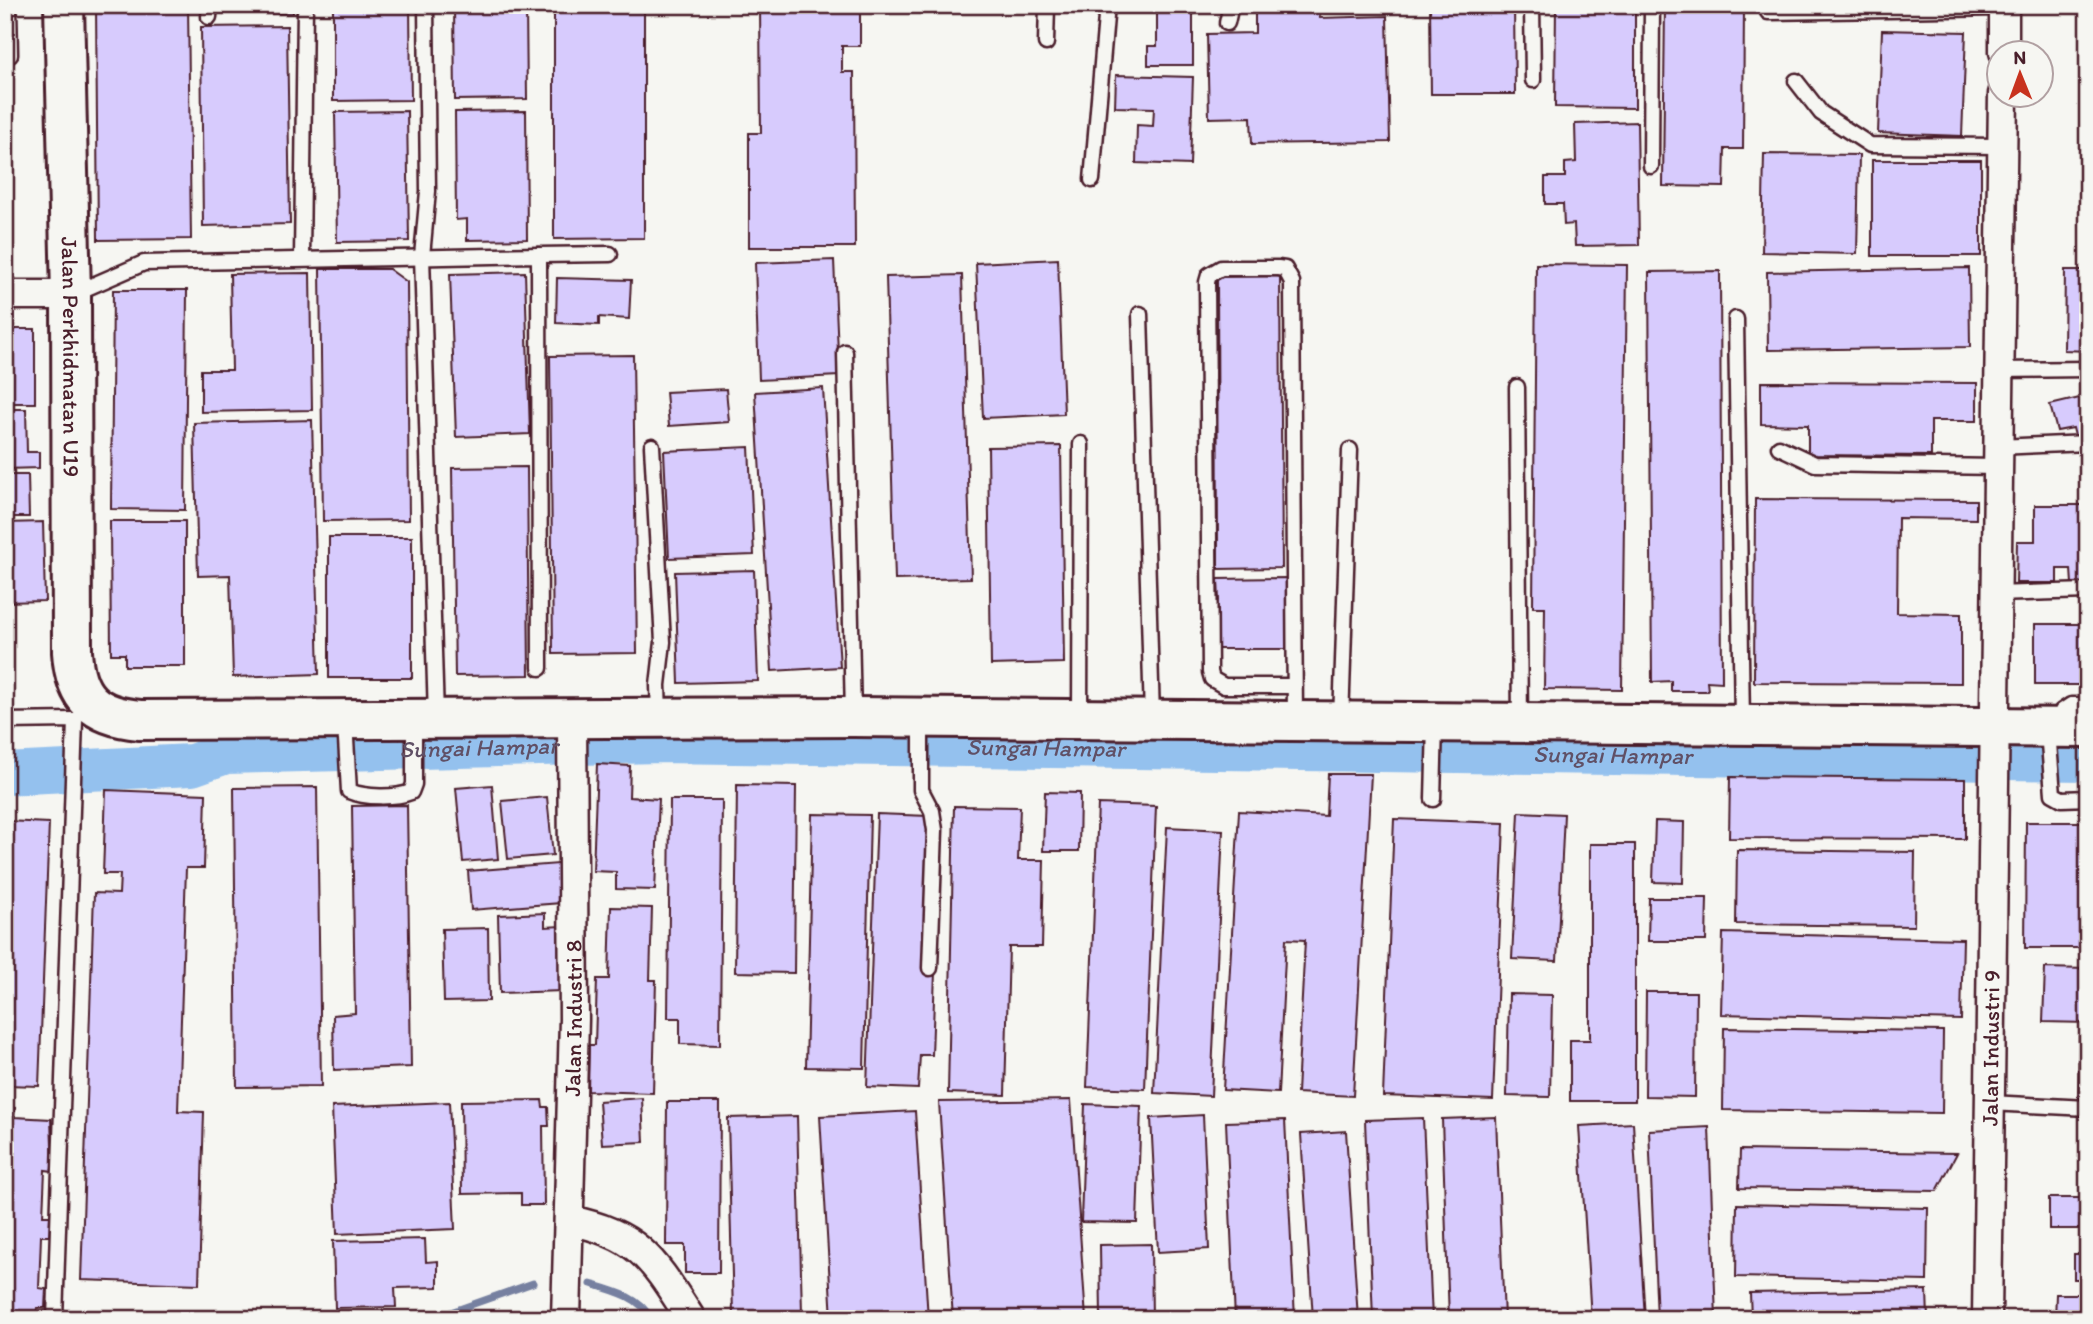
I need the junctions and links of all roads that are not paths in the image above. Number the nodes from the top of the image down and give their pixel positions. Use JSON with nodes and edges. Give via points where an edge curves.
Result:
{"nodes":[{"id":1,"x":9,"y":5,"type":"edge"},
{"id":2,"x":64,"y":5,"type":"edge"},
{"id":3,"x":305,"y":5,"type":"edge"},
{"id":4,"x":426,"y":5,"type":"edge"},
{"id":5,"x":1047,"y":5,"type":"edge"},
{"id":6,"x":1107,"y":5,"type":"edge"},
{"id":7,"x":1231,"y":5,"type":"edge"},
{"id":8,"x":1532,"y":5,"type":"edge"},
{"id":9,"x":1652,"y":5,"type":"edge"},
{"id":10,"x":2004,"y":6,"type":"edge"},
{"id":11,"x":1768,"y":12,"type":"dead end"},
{"id":12,"x":1227,"y":23,"type":"dead end"},
{"id":13,"x":2004,"y":38,"type":"edge"},
{"id":14,"x":1046,"y":43,"type":"dead end"},
{"id":15,"x":5,"y":55,"type":"edge"},
{"id":16,"x":1532,"y":80,"type":"dead end"},
{"id":17,"x":1796,"y":81,"type":"dead end"},
{"id":18,"x":2003,"y":108,"type":"edge"},
{"id":19,"x":2002,"y":146,"type":"junction"},
{"id":20,"x":1651,"y":166,"type":"dead end"},
{"id":21,"x":1092,"y":180,"type":"dead end"},
{"id":22,"x":610,"y":254,"type":"dead end"},
{"id":23,"x":540,"y":255,"type":"junction"},
{"id":24,"x":422,"y":256,"type":"junction"},
{"id":25,"x":302,"y":259,"type":"junction"},
{"id":26,"x":5,"y":295,"type":"edge"},
{"id":27,"x":71,"y":295,"type":"junction"},
{"id":28,"x":1140,"y":314,"type":"dead end"},
{"id":29,"x":1736,"y":319,"type":"dead end"},
{"id":30,"x":845,"y":352,"type":"dead end"},
{"id":31,"x":2088,"y":369,"type":"edge"},
{"id":32,"x":1998,"y":370,"type":"junction"},
{"id":33,"x":1517,"y":387,"type":"dead end"},
{"id":34,"x":2088,"y":443,"type":"edge"},
{"id":35,"x":1081,"y":444,"type":"dead end"},
{"id":36,"x":652,"y":446,"type":"dead end"},
{"id":37,"x":1779,"y":447,"type":"dead end"},
{"id":38,"x":1350,"y":450,"type":"dead end"},
{"id":39,"x":1998,"y":457,"type":"junction"},
{"id":40,"x":2088,"y":590,"type":"edge"},
{"id":41,"x":1996,"y":594,"type":"junction"},
{"id":42,"x":540,"y":668,"type":"dead end"},
{"id":43,"x":1295,"y":704,"type":"junction"},
{"id":44,"x":83,"y":712,"type":"junction"},
{"id":45,"x":853,"y":717,"type":"junction"},
{"id":46,"x":659,"y":718,"type":"junction"},
{"id":47,"x":5,"y":721,"type":"edge"},
{"id":48,"x":1080,"y":721,"type":"junction"},
{"id":49,"x":1152,"y":722,"type":"junction"},
{"id":50,"x":1341,"y":722,"type":"junction"},
{"id":51,"x":572,"y":723,"type":"junction"},
{"id":52,"x":1520,"y":723,"type":"junction"},
{"id":53,"x":921,"y":724,"type":"junction"},
{"id":54,"x":1742,"y":724,"type":"junction"},
{"id":55,"x":422,"y":726,"type":"junction"},
{"id":56,"x":2067,"y":727,"type":"edge"},
{"id":57,"x":345,"y":729,"type":"junction"},
{"id":58,"x":1995,"y":734,"type":"junction"},
{"id":59,"x":1435,"y":739,"type":"junction"},
{"id":60,"x":2088,"y":798,"type":"edge"},
{"id":61,"x":1433,"y":799,"type":"dead end"},
{"id":62,"x":930,"y":968,"type":"dead end"},
{"id":63,"x":1990,"y":1103,"type":"junction"},
{"id":64,"x":2088,"y":1108,"type":"edge"},
{"id":65,"x":569,"y":1220,"type":"junction"},
{"id":66,"x":55,"y":1319,"type":"edge"},
{"id":67,"x":566,"y":1319,"type":"edge"},
{"id":68,"x":691,"y":1319,"type":"edge"},
{"id":69,"x":1987,"y":1319,"type":"edge"}],
"edges":[{"from":1,"to":15,"type":"lane","via":[[10,55]]},
{"from":2,"to":27,"type":"street","name":"Jalan Perkhidmatan U19"},
{"from":3,"to":25,"type":"lane"},
{"from":4,"to":24,"type":"lane","via":[[428,191]]},
{"from":5,"to":14,"type":"lane"},
{"from":6,"to":21,"type":"lane"},
{"from":7,"to":12,"type":"lane"},
{"from":8,"to":16,"type":"lane"},
{"from":9,"to":20,"type":"lane"},
{"from":10,"to":11,"type":"lane"},
{"from":10,"to":13,"type":"street"},
{"from":17,"to":19,"type":"lane","via":[[1821,113],[1870,145]]},
{"from":18,"to":19,"type":"street","name":"Jalan Industri 9"},
{"from":19,"to":32,"type":"street","name":"Jalan Industri 9"},
{"from":22,"to":23,"type":"lane"},
{"from":23,"to":24,"type":"lane"},
{"from":23,"to":42,"type":"lane"},
{"from":24,"to":25,"type":"lane"},
{"from":24,"to":55,"type":"lane"},
{"from":25,"to":27,"type":"lane","via":[[144,263]]},
{"from":26,"to":27,"type":"street"},
{"from":27,"to":44,"type":"street","name":"Jalan Perkhidmatan U19","via":[[72,652]]},
{"from":28,"to":49,"type":"lane"},
{"from":29,"to":54,"type":"lane"},
{"from":30,"to":45,"type":"lane"},
{"from":31,"to":32,"type":"lane"},
{"from":32,"to":39,"type":"street","name":"Jalan Industri 9"},
{"from":33,"to":52,"type":"lane"},
{"from":34,"to":39,"type":"lane"},
{"from":35,"to":48,"type":"lane"},
{"from":36,"to":46,"type":"lane","via":[[663,642]]},
{"from":37,"to":39,"type":"lane","via":[[1815,464]]},
{"from":38,"to":50,"type":"lane"},
{"from":39,"to":41,"type":"street","name":"Jalan Industri 9"},
{"from":40,"to":41,"type":"lane"},
{"from":41,"to":58,"type":"street","name":"Jalan Industri 9"},
{"from":43,"to":43,"type":"lane","via":[[1224,686],[1212,679],[1210,672],[1207,282],[1209,275],[1222,268],[1278,268],[1285,270],[1292,282]]},
{"from":43,"to":49,"type":"street"},
{"from":43,"to":50,"type":"street"},
{"from":44,"to":47,"type":"lane"},
{"from":44,"to":57,"type":"street","via":[[132,720]]},
{"from":44,"to":66,"type":"lane","via":[[74,757]]},
{"from":45,"to":46,"type":"street"},
{"from":45,"to":53,"type":"street"},
{"from":46,"to":51,"type":"street"},
{"from":48,"to":49,"type":"street"},
{"from":48,"to":53,"type":"street"},
{"from":50,"to":59,"type":"street"},
{"from":51,"to":55,"type":"street"},
{"from":51,"to":65,"type":"street","name":"Jalan Industri 8","via":[[574,1019]]},
{"from":52,"to":54,"type":"street"},
{"from":52,"to":59,"type":"street"},
{"from":53,"to":62,"type":"lane","via":[[921,790],[935,830]]},
{"from":54,"to":58,"type":"street"},
{"from":55,"to":57,"type":"street"},
{"from":55,"to":57,"type":"lane","via":[[414,785],[404,795],[349,792]]},
{"from":56,"to":58,"type":"street"},
{"from":56,"to":60,"type":"lane","via":[[2051,789],[2057,798]]},
{"from":58,"to":63,"type":"street","name":"Jalan Industri 9"},
{"from":59,"to":61,"type":"lane"},
{"from":63,"to":64,"type":"lane"},
{"from":63,"to":69,"type":"street","name":"Jalan Industri 9"},
{"from":65,"to":67,"type":"street","name":"Jalan Industri 8"},
{"from":65,"to":68,"type":"street","via":[[616,1233],[637,1246],[655,1264]]}]}
